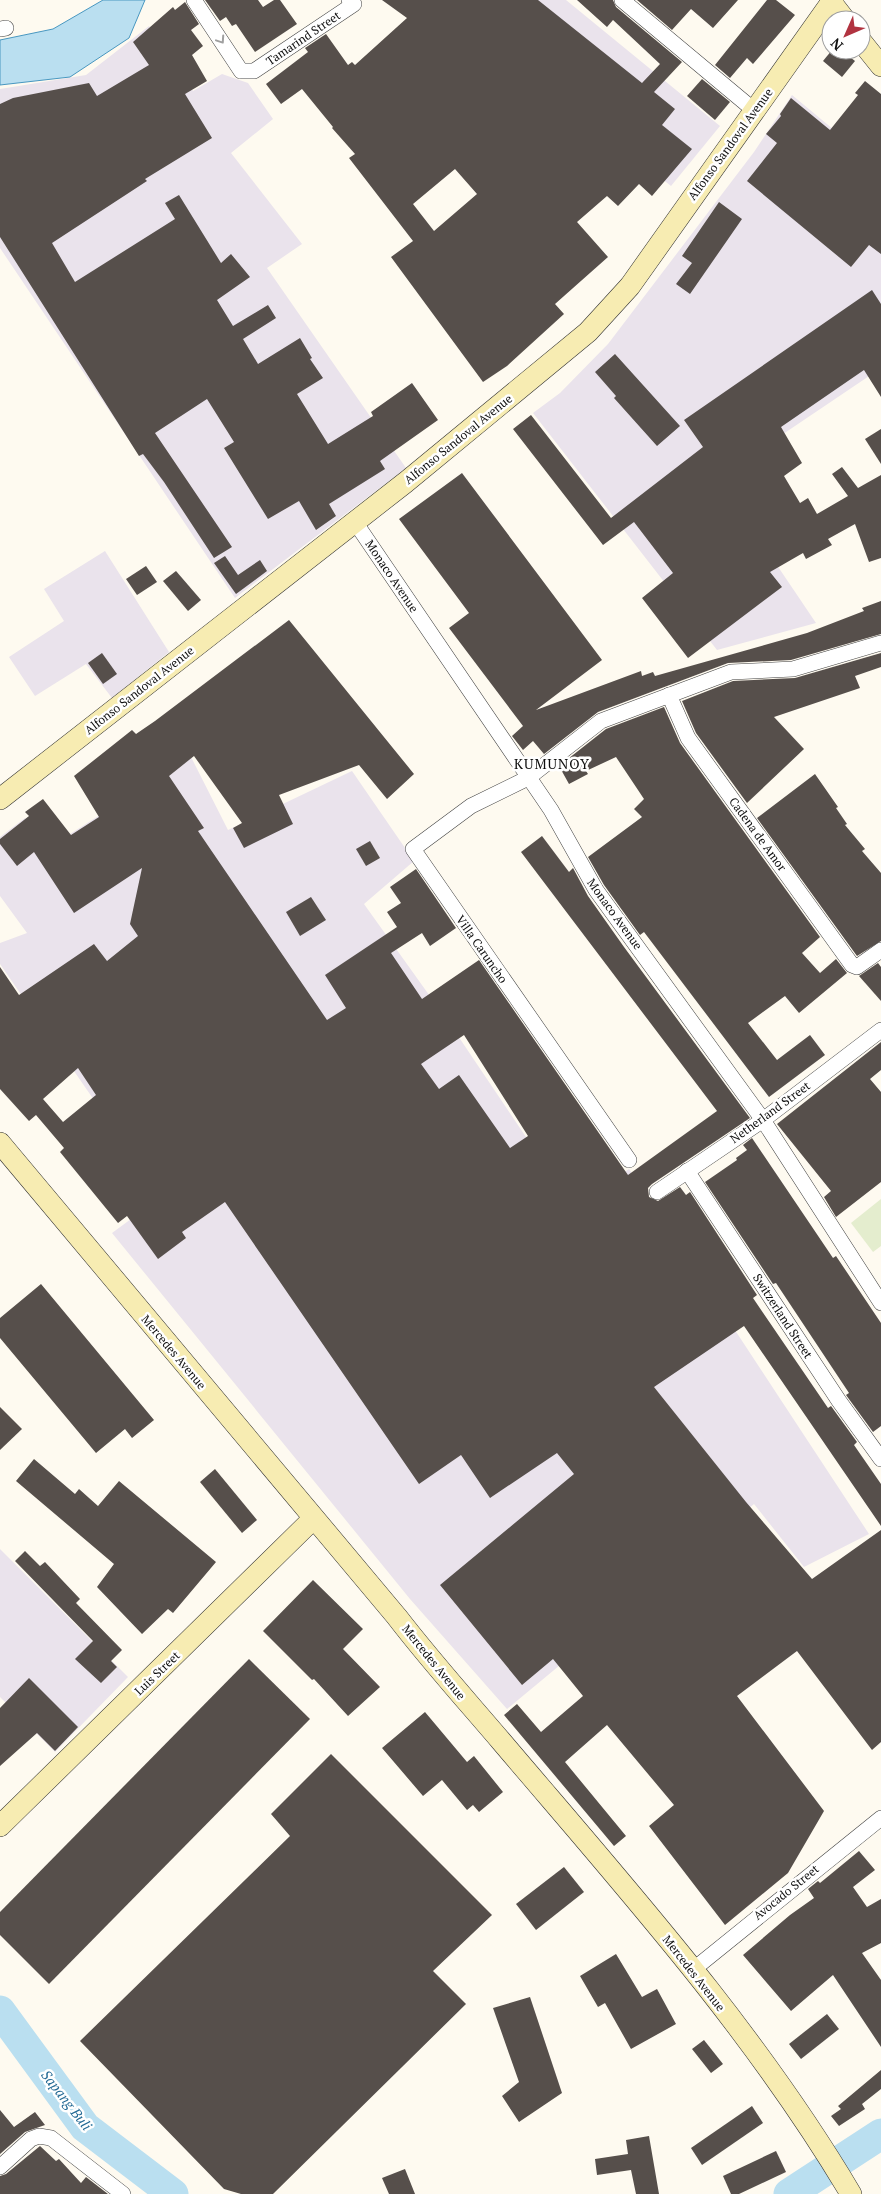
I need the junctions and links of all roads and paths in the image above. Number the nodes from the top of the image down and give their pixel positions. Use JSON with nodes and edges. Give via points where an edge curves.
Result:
{"nodes":[{"id":1,"x":194,"y":0,"type":"edge"},
{"id":2,"x":349,"y":0,"type":"edge"},
{"id":3,"x":622,"y":0,"type":"edge"},
{"id":4,"x":832,"y":1,"type":"edge"},
{"id":5,"x":871,"y":53,"type":"edge"},
{"id":6,"x":881,"y":66,"type":"edge"},
{"id":7,"x":755,"y":111,"type":"junction"},
{"id":8,"x":355,"y":522,"type":"junction"},
{"id":9,"x":881,"y":642,"type":"edge"},
{"id":10,"x":669,"y":695,"type":"junction"},
{"id":11,"x":528,"y":778,"type":"junction"},
{"id":12,"x":0,"y":799,"type":"edge"},
{"id":13,"x":881,"y":950,"type":"edge"},
{"id":14,"x":881,"y":1030,"type":"edge"},
{"id":15,"x":763,"y":1120,"type":"junction"},
{"id":16,"x":0,"y":1143,"type":"edge"},
{"id":17,"x":629,"y":1160,"type":"dead end"},
{"id":18,"x":687,"y":1171,"type":"junction"},
{"id":19,"x":657,"y":1192,"type":"dead end"},
{"id":20,"x":881,"y":1303,"type":"edge"},
{"id":21,"x":881,"y":1459,"type":"edge"},
{"id":22,"x":313,"y":1519,"type":"junction"},
{"id":23,"x":881,"y":1818,"type":"edge"},
{"id":24,"x":0,"y":1826,"type":"edge"},
{"id":25,"x":694,"y":1969,"type":"junction"},
{"id":26,"x":0,"y":2167,"type":"edge"},
{"id":27,"x":846,"y":2186,"type":"edge"},
{"id":28,"x":123,"y":2194,"type":"edge"}],
"edges":[{"from":1,"to":2,"type":"street","name":"Tamarind Street","one_way":true,"via":[[241,71],[254,71],[354,4]]},
{"from":3,"to":7,"type":"street"},
{"from":4,"to":7,"type":"main road","name":"Alfonso Sandoval Avenue"},
{"from":5,"to":6,"type":"main road"},
{"from":7,"to":8,"type":"main road","name":"Alfonso Sandoval Avenue","via":[[630,286],[588,332]]},
{"from":8,"to":11,"type":"street","name":"Monaco Avenue"},
{"from":8,"to":12,"type":"main road","name":"Alfonso Sandoval Avenue"},
{"from":9,"to":10,"type":"street","via":[[793,669],[731,672]]},
{"from":10,"to":11,"type":"street","via":[[602,721]]},
{"from":10,"to":13,"type":"street","name":"Cadena de Amor","via":[[688,738],[856,967]]},
{"from":11,"to":15,"type":"street","name":"Monaco Avenue","via":[[551,810],[596,890]]},
{"from":11,"to":17,"type":"street","name":"Villa Caruncho","via":[[471,806],[413,849]]},
{"from":14,"to":15,"type":"street","name":"Netherland Street"},
{"from":15,"to":18,"type":"street","name":"Netherland Street"},
{"from":15,"to":20,"type":"street","name":"Monaco Avenue"},
{"from":16,"to":22,"type":"main road","name":"Mercedes Avenue"},
{"from":18,"to":19,"type":"street","name":"Netherland Street"},
{"from":18,"to":21,"type":"street","name":"Switzerland Street"},
{"from":22,"to":24,"type":"main road","name":"Luis Street"},
{"from":22,"to":25,"type":"main road","name":"Mercedes Avenue"},
{"from":23,"to":25,"type":"street","name":"Avocado Street"},
{"from":25,"to":27,"type":"main road","name":"Mercedes Avenue","via":[[772,2075]]},
{"from":26,"to":28,"type":"street","via":[[31,2139],[39,2136],[51,2138]]}]}
